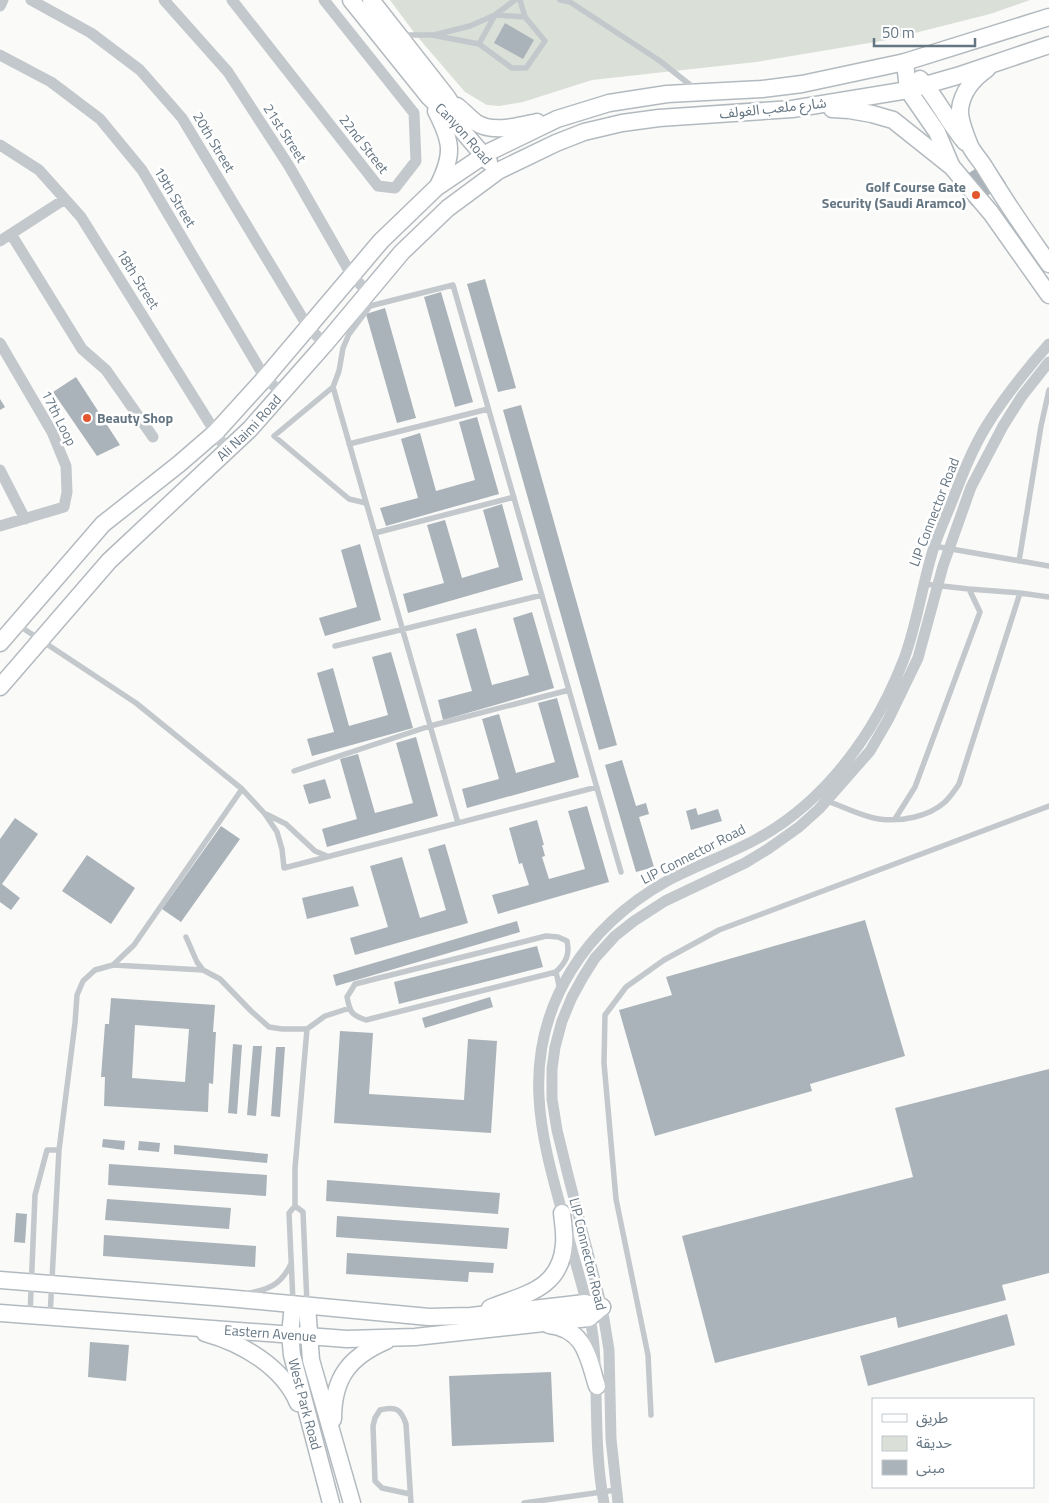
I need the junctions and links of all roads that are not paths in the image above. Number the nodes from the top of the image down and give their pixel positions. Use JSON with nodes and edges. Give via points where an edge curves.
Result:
{"nodes":[{"id":1,"x":3,"y":0,"type":"edge"},
{"id":2,"x":31,"y":0,"type":"edge"},
{"id":3,"x":164,"y":0,"type":"edge"},
{"id":4,"x":232,"y":0,"type":"edge"},
{"id":5,"x":324,"y":0,"type":"edge"},
{"id":6,"x":351,"y":0,"type":"edge"},
{"id":7,"x":516,"y":0,"type":"edge"},
{"id":8,"x":520,"y":0,"type":"edge"},
{"id":9,"x":560,"y":0,"type":"edge"},
{"id":10,"x":376,"y":3,"type":"edge"},
{"id":11,"x":0,"y":6,"type":"edge"},
{"id":12,"x":495,"y":15,"type":"junction"},
{"id":13,"x":1049,"y":17,"type":"edge"},
{"id":14,"x":525,"y":18,"type":"junction"},
{"id":15,"x":432,"y":35,"type":"junction"},
{"id":16,"x":393,"y":39,"type":"junction"},
{"id":17,"x":479,"y":44,"type":"junction"},
{"id":18,"x":1049,"y":45,"type":"edge"},
{"id":19,"x":0,"y":55,"type":"edge"},
{"id":20,"x":905,"y":62,"type":"junction"},
{"id":21,"x":995,"y":64,"type":"junction"},
{"id":22,"x":926,"y":85,"type":"junction"},
{"id":23,"x":908,"y":90,"type":"junction"},
{"id":24,"x":700,"y":93,"type":"junction"},
{"id":25,"x":447,"y":97,"type":"junction"},
{"id":26,"x":429,"y":98,"type":"junction"},
{"id":27,"x":792,"y":109,"type":"junction"},
{"id":28,"x":557,"y":119,"type":"junction"},
{"id":29,"x":0,"y":145,"type":"edge"},
{"id":30,"x":971,"y":148,"type":"junction"},
{"id":31,"x":486,"y":154,"type":"junction"},
{"id":32,"x":952,"y":167,"type":"junction"},
{"id":33,"x":498,"y":171,"type":"junction"},
{"id":34,"x":438,"y":187,"type":"junction"},
{"id":35,"x":66,"y":199,"type":"junction"},
{"id":36,"x":11,"y":234,"type":"junction"},
{"id":37,"x":0,"y":241,"type":"edge"},
{"id":38,"x":1049,"y":264,"type":"edge"},
{"id":39,"x":352,"y":276,"type":"junction"},
{"id":40,"x":368,"y":292,"type":"junction"},
{"id":41,"x":1049,"y":295,"type":"edge"},
{"id":42,"x":308,"y":327,"type":"junction"},
{"id":43,"x":0,"y":343,"type":"edge"},
{"id":44,"x":325,"y":344,"type":"junction"},
{"id":45,"x":1049,"y":344,"type":"edge"},
{"id":46,"x":1049,"y":362,"type":"edge"},
{"id":47,"x":265,"y":378,"type":"junction"},
{"id":48,"x":333,"y":388,"type":"junction"},
{"id":49,"x":1049,"y":390,"type":"edge"},
{"id":50,"x":282,"y":394,"type":"junction"},
{"id":51,"x":488,"y":409,"type":"junction"},
{"id":52,"x":216,"y":432,"type":"junction"},
{"id":53,"x":153,"y":437,"type":"dead end"},
{"id":54,"x":350,"y":444,"type":"junction"},
{"id":55,"x":227,"y":451,"type":"junction"},
{"id":56,"x":0,"y":470,"type":"edge"},
{"id":57,"x":514,"y":497,"type":"junction"},
{"id":58,"x":366,"y":503,"type":"junction"},
{"id":59,"x":25,"y":519,"type":"junction"},
{"id":60,"x":0,"y":526,"type":"edge"},
{"id":61,"x":375,"y":533,"type":"junction"},
{"id":62,"x":934,"y":546,"type":"junction"},
{"id":63,"x":948,"y":549,"type":"junction"},
{"id":64,"x":1019,"y":561,"type":"junction"},
{"id":65,"x":1049,"y":566,"type":"edge"},
{"id":66,"x":924,"y":584,"type":"junction"},
{"id":67,"x":938,"y":586,"type":"junction"},
{"id":68,"x":969,"y":589,"type":"junction"},
{"id":69,"x":1020,"y":593,"type":"junction"},
{"id":70,"x":542,"y":595,"type":"junction"},
{"id":71,"x":1049,"y":595,"type":"edge"},
{"id":72,"x":16,"y":624,"type":"junction"},
{"id":73,"x":403,"y":631,"type":"junction"},
{"id":74,"x":40,"y":640,"type":"junction"},
{"id":75,"x":0,"y":643,"type":"edge"},
{"id":76,"x":335,"y":646,"type":"dead end"},
{"id":77,"x":0,"y":687,"type":"edge"},
{"id":78,"x":569,"y":690,"type":"junction"},
{"id":79,"x":430,"y":726,"type":"junction"},
{"id":80,"x":294,"y":770,"type":"dead end"},
{"id":81,"x":597,"y":787,"type":"junction"},
{"id":82,"x":242,"y":789,"type":"junction"},
{"id":83,"x":821,"y":799,"type":"junction"},
{"id":84,"x":1049,"y":806,"type":"edge"},
{"id":85,"x":266,"y":814,"type":"junction"},
{"id":86,"x":895,"y":819,"type":"junction"},
{"id":87,"x":458,"y":822,"type":"junction"},
{"id":88,"x":327,"y":856,"type":"junction"},
{"id":89,"x":622,"y":872,"type":"dead end"},
{"id":90,"x":186,"y":936,"type":"dead end"},
{"id":91,"x":114,"y":965,"type":"junction"},
{"id":92,"x":203,"y":970,"type":"junction"},
{"id":93,"x":556,"y":972,"type":"junction"},
{"id":94,"x":560,"y":990,"type":"junction"},
{"id":95,"x":350,"y":1008,"type":"junction"},
{"id":96,"x":307,"y":1029,"type":"junction"},
{"id":97,"x":59,"y":1150,"type":"junction"},
{"id":98,"x":295,"y":1206,"type":"junction"},
{"id":99,"x":562,"y":1213,"type":"junction"},
{"id":100,"x":292,"y":1262,"type":"junction"},
{"id":101,"x":0,"y":1280,"type":"edge"},
{"id":102,"x":30,"y":1282,"type":"junction"},
{"id":103,"x":52,"y":1283,"type":"junction"},
{"id":104,"x":227,"y":1298,"type":"junction"},
{"id":105,"x":300,"y":1306,"type":"junction"},
{"id":106,"x":602,"y":1307,"type":"junction"},
{"id":107,"x":587,"y":1310,"type":"junction"},
{"id":108,"x":0,"y":1313,"type":"edge"},
{"id":109,"x":30,"y":1315,"type":"junction"},
{"id":110,"x":50,"y":1316,"type":"junction"},
{"id":111,"x":471,"y":1316,"type":"junction"},
{"id":112,"x":540,"y":1324,"type":"junction"},
{"id":113,"x":174,"y":1325,"type":"junction"},
{"id":114,"x":290,"y":1334,"type":"junction"},
{"id":115,"x":309,"y":1336,"type":"junction"},
{"id":116,"x":391,"y":1338,"type":"junction"},
{"id":117,"x":597,"y":1386,"type":"junction"},
{"id":118,"x":651,"y":1415,"type":"dead end"},
{"id":119,"x":333,"y":1434,"type":"junction"},
{"id":120,"x":313,"y":1436,"type":"junction"},
{"id":121,"x":616,"y":1490,"type":"junction"},
{"id":122,"x":410,"y":1494,"type":"junction"},
{"id":123,"x":603,"y":1497,"type":"edge"},
{"id":124,"x":331,"y":1503,"type":"edge"},
{"id":125,"x":352,"y":1503,"type":"edge"},
{"id":126,"x":411,"y":1503,"type":"edge"},
{"id":127,"x":524,"y":1503,"type":"edge"},
{"id":128,"x":618,"y":1503,"type":"edge"}],
"edges":[{"from":1,"to":11,"type":"street"},
{"from":2,"to":42,"type":"street","name":"20th Street","via":[[91,34],[140,70],[182,118]]},
{"from":3,"to":39,"type":"street","name":"21st Street","via":[[228,72],[289,166]]},
{"from":4,"to":5,"type":"street","name":"22nd Street","via":[[378,186],[395,188],[416,162],[414,113]]},
{"from":6,"to":16,"type":"main road","name":"Canyon Road"},
{"from":7,"to":12,"type":"lane"},
{"from":8,"to":14,"type":"lane"},
{"from":9,"to":24,"type":"lane","via":[[570,2],[660,61]]},
{"from":10,"to":16,"type":"main road","name":"Canyon Road"},
{"from":12,"to":14,"type":"lane"},
{"from":12,"to":15,"type":"lane","via":[[470,26]]},
{"from":12,"to":17,"type":"lane"},
{"from":13,"to":20,"type":"main road","name":"شارع ملعب الغولف"},
{"from":14,"to":17,"type":"lane","via":[[545,41],[526,68],[512,68]]},
{"from":15,"to":16,"type":"lane"},
{"from":15,"to":17,"type":"lane"},
{"from":16,"to":25,"type":"main road","name":"Canyon Road"},
{"from":16,"to":26,"type":"main road","name":"Canyon Road"},
{"from":18,"to":21,"type":"main road","name":"شارع ملعب الغولف"},
{"from":19,"to":47,"type":"street","name":"19th Street","via":[[51,82],[100,118],[142,170]]},
{"from":20,"to":22,"type":"main road"},
{"from":20,"to":23,"type":"main road"},
{"from":20,"to":24,"type":"main road","name":"شارع ملعب الغولف","via":[[802,84]]},
{"from":21,"to":22,"type":"main road","name":"شارع ملعب الغولف"},
{"from":21,"to":30,"type":"main road","via":[[979,74],[962,101],[961,119]]},
{"from":22,"to":23,"type":"main road","name":"شارع ملعب الغولف"},
{"from":22,"to":30,"type":"main road","via":[[953,128]]},
{"from":23,"to":27,"type":"main road","name":"شارع ملعب الغولف"},
{"from":23,"to":32,"type":"main road","via":[[937,132]]},
{"from":24,"to":28,"type":"main road","name":"شارع ملعب الغولف","via":[[640,97]]},
{"from":25,"to":28,"type":"main road","via":[[484,127],[507,128]]},
{"from":25,"to":31,"type":"main road","name":"Canyon Road"},
{"from":26,"to":31,"type":"main road","name":"Canyon Road"},
{"from":26,"to":34,"type":"main road","via":[[449,140],[448,162]]},
{"from":27,"to":32,"type":"main road","via":[[849,110],[893,120]]},
{"from":27,"to":33,"type":"main road","name":"شارع ملعب الغولف","via":[[622,123],[584,132]]},
{"from":28,"to":31,"type":"main road","name":"Ali Naimi Road"},
{"from":29,"to":35,"type":"street","name":"18th Street","via":[[40,170]]},
{"from":30,"to":38,"type":"main road"},
{"from":31,"to":33,"type":"main road","name":"Canyon Road"},
{"from":31,"to":34,"type":"main road","name":"Ali Naimi Road"},
{"from":32,"to":41,"type":"main road","via":[[991,213]]},
{"from":33,"to":40,"type":"main road","name":"Ali Naimi Road","via":[[428,226]]},
{"from":34,"to":39,"type":"main road","name":"Ali Naimi Road","via":[[381,241]]},
{"from":35,"to":36,"type":"street"},
{"from":35,"to":52,"type":"street","name":"18th Street","via":[[81,217]]},
{"from":36,"to":37,"type":"street"},
{"from":36,"to":53,"type":"street","via":[[82,349],[106,370]]},
{"from":39,"to":40,"type":"street","name":"21st Street"},
{"from":39,"to":42,"type":"main road","name":"Ali Naimi Road"},
{"from":40,"to":44,"type":"main road","name":"Ali Naimi Road"},
{"from":42,"to":44,"type":"street","name":"20th Street"},
{"from":42,"to":47,"type":"main road","name":"Ali Naimi Road"},
{"from":43,"to":59,"type":"street","name":"17th Loop","via":[[52,432],[66,466],[64,507]]},
{"from":44,"to":50,"type":"main road","name":"Ali Naimi Road"},
{"from":45,"to":62,"type":"street","name":"LIP Connector Road","via":[[1016,382],[985,428]]},
{"from":46,"to":63,"type":"street","name":"LIP Connector Road","via":[[1022,396],[985,459]]},
{"from":47,"to":50,"type":"street","name":"19th Street"},
{"from":47,"to":52,"type":"main road","name":"Ali Naimi Road"},
{"from":48,"to":51,"type":"lane","via":[[343,348],[370,306],[453,285]]},
{"from":48,"to":54,"type":"lane"},
{"from":48,"to":58,"type":"lane","via":[[274,436],[350,499]]},
{"from":49,"to":64,"type":"lane"},
{"from":50,"to":55,"type":"main road","name":"Ali Naimi Road"},
{"from":51,"to":54,"type":"lane"},
{"from":51,"to":57,"type":"lane"},
{"from":52,"to":55,"type":"street","name":"18th Street"},
{"from":52,"to":72,"type":"main road","name":"Ali Naimi Road","via":[[103,524]]},
{"from":54,"to":58,"type":"lane"},
{"from":55,"to":74,"type":"main road","name":"Ali Naimi Road","via":[[109,560]]},
{"from":56,"to":59,"type":"street"},
{"from":57,"to":61,"type":"lane"},
{"from":57,"to":70,"type":"lane"},
{"from":58,"to":61,"type":"lane"},
{"from":59,"to":60,"type":"street","name":"17th Loop"},
{"from":61,"to":73,"type":"lane"},
{"from":62,"to":63,"type":"lane"},
{"from":62,"to":66,"type":"street","name":"LIP Connector Road"},
{"from":63,"to":64,"type":"lane"},
{"from":63,"to":67,"type":"street","name":"LIP Connector Road"},
{"from":64,"to":65,"type":"lane"},
{"from":66,"to":67,"type":"lane"},
{"from":66,"to":83,"type":"street","name":"LIP Connector Road","via":[[904,659],[888,694],[872,725]]},
{"from":67,"to":68,"type":"lane"},
{"from":67,"to":83,"type":"street","name":"LIP Connector Road","via":[[918,658],[888,720],[870,751]]},
{"from":68,"to":69,"type":"lane"},
{"from":68,"to":86,"type":"lane","via":[[980,612],[915,787]]},
{"from":69,"to":71,"type":"lane"},
{"from":69,"to":86,"type":"lane","via":[[959,784],[946,802],[934,809],[917,817]]},
{"from":70,"to":73,"type":"lane"},
{"from":70,"to":78,"type":"lane"},
{"from":72,"to":74,"type":"lane"},
{"from":72,"to":75,"type":"main road","name":"Ali Naimi Road"},
{"from":73,"to":76,"type":"lane"},
{"from":73,"to":79,"type":"lane"},
{"from":74,"to":77,"type":"main road","name":"Ali Naimi Road"},
{"from":74,"to":82,"type":"lane","via":[[136,703]]},
{"from":78,"to":79,"type":"lane"},
{"from":78,"to":81,"type":"lane"},
{"from":79,"to":80,"type":"lane"},
{"from":79,"to":87,"type":"lane"},
{"from":81,"to":87,"type":"lane"},
{"from":81,"to":89,"type":"lane"},
{"from":82,"to":85,"type":"lane"},
{"from":82,"to":91,"type":"lane","via":[[134,945]]},
{"from":83,"to":86,"type":"lane","via":[[878,819]]},
{"from":83,"to":94,"type":"street","name":"LIP Connector Road","via":[[758,838],[638,898],[612,919],[594,940]]},
{"from":83,"to":106,"type":"street","name":"LIP Connector Road","via":[[798,827],[768,849],[665,901],[615,936],[595,958],[572,997],[555,1047],[552,1099],[561,1148]]},
{"from":84,"to":118,"type":"lane","via":[[719,930],[664,960],[626,987],[605,1015],[604,1063],[616,1199],[648,1355]]},
{"from":85,"to":88,"type":"lane","via":[[286,824],[315,850]]},
{"from":85,"to":88,"type":"lane","via":[[282,849],[284,868]]},
{"from":87,"to":88,"type":"lane"},
{"from":90,"to":92,"type":"lane"},
{"from":91,"to":92,"type":"lane"},
{"from":91,"to":97,"type":"lane","via":[[94,970],[83,981],[77,995]]},
{"from":92,"to":96,"type":"lane","via":[[220,979],[269,1027]]},
{"from":93,"to":94,"type":"lane"},
{"from":93,"to":95,"type":"lane","via":[[366,1020],[356,1016]]},
{"from":93,"to":95,"type":"lane","via":[[565,963],[569,952],[567,941],[546,936],[355,984],[346,997]]},
{"from":94,"to":99,"type":"street","name":"LIP Connector Road","via":[[542,1044],[539,1098],[542,1126]]},
{"from":95,"to":96,"type":"lane","via":[[325,1016]]},
{"from":96,"to":98,"type":"lane","via":[[295,1168]]},
{"from":97,"to":102,"type":"lane","via":[[47,1150],[35,1195]]},
{"from":97,"to":103,"type":"lane"},
{"from":98,"to":100,"type":"lane","via":[[290,1213]]},
{"from":98,"to":105,"type":"lane","via":[[303,1212]]},
{"from":99,"to":107,"type":"street","name":"LIP Connector Road"},
{"from":99,"to":111,"type":"main road","via":[[564,1244],[557,1274],[538,1289]]},
{"from":100,"to":104,"type":"lane","via":[[284,1278],[275,1285]]},
{"from":100,"to":105,"type":"lane"},
{"from":101,"to":102,"type":"main road"},
{"from":102,"to":103,"type":"main road"},
{"from":102,"to":109,"type":"lane"},
{"from":103,"to":104,"type":"main road"},
{"from":103,"to":110,"type":"lane"},
{"from":104,"to":105,"type":"main road"},
{"from":105,"to":111,"type":"main road","via":[[429,1317]]},
{"from":105,"to":114,"type":"main road","name":"West Park Road"},
{"from":105,"to":115,"type":"main road","name":"West Park Road"},
{"from":106,"to":107,"type":"main road"},
{"from":106,"to":121,"type":"street","name":"LIP Connector Road","via":[[609,1350]]},
{"from":107,"to":111,"type":"main road"},
{"from":107,"to":112,"type":"main road","name":"Eastern Avenue"},
{"from":107,"to":117,"type":"street","name":"LIP Connector Road","via":[[594,1344]]},
{"from":108,"to":109,"type":"main road","name":"Eastern Avenue"},
{"from":109,"to":110,"type":"main road","name":"Eastern Avenue"},
{"from":110,"to":113,"type":"main road","name":"Eastern Avenue"},
{"from":112,"to":116,"type":"main road","name":"Eastern Avenue"},
{"from":112,"to":117,"type":"main road","name":"Eastern Avenue","via":[[557,1326],[574,1334],[586,1349]]},
{"from":113,"to":114,"type":"main road","name":"Eastern Avenue"},
{"from":113,"to":120,"type":"main road","via":[[214,1335],[250,1352],[268,1365],[294,1393]]},
{"from":114,"to":115,"type":"main road","name":"Eastern Avenue"},
{"from":114,"to":120,"type":"main road","name":"West Park Road","via":[[292,1355]]},
{"from":115,"to":116,"type":"main road","name":"Eastern Avenue"},
{"from":115,"to":119,"type":"main road","name":"West Park Road","via":[[312,1360]]},
{"from":116,"to":119,"type":"main road","via":[[355,1358],[342,1376],[333,1402]]},
{"from":117,"to":123,"type":"street","name":"LIP Connector Road"},
{"from":119,"to":125,"type":"main road","name":"West Park Road"},
{"from":120,"to":124,"type":"main road","name":"West Park Road"},
{"from":121,"to":123,"type":"lane"},
{"from":121,"to":128,"type":"street","name":"LIP Connector Road"},
{"from":122,"to":122,"type":"lane","via":[[406,1424],[403,1414],[390,1407],[380,1410],[373,1426],[376,1481],[382,1488]]},
{"from":122,"to":126,"type":"lane"},
{"from":123,"to":127,"type":"lane"}]}
